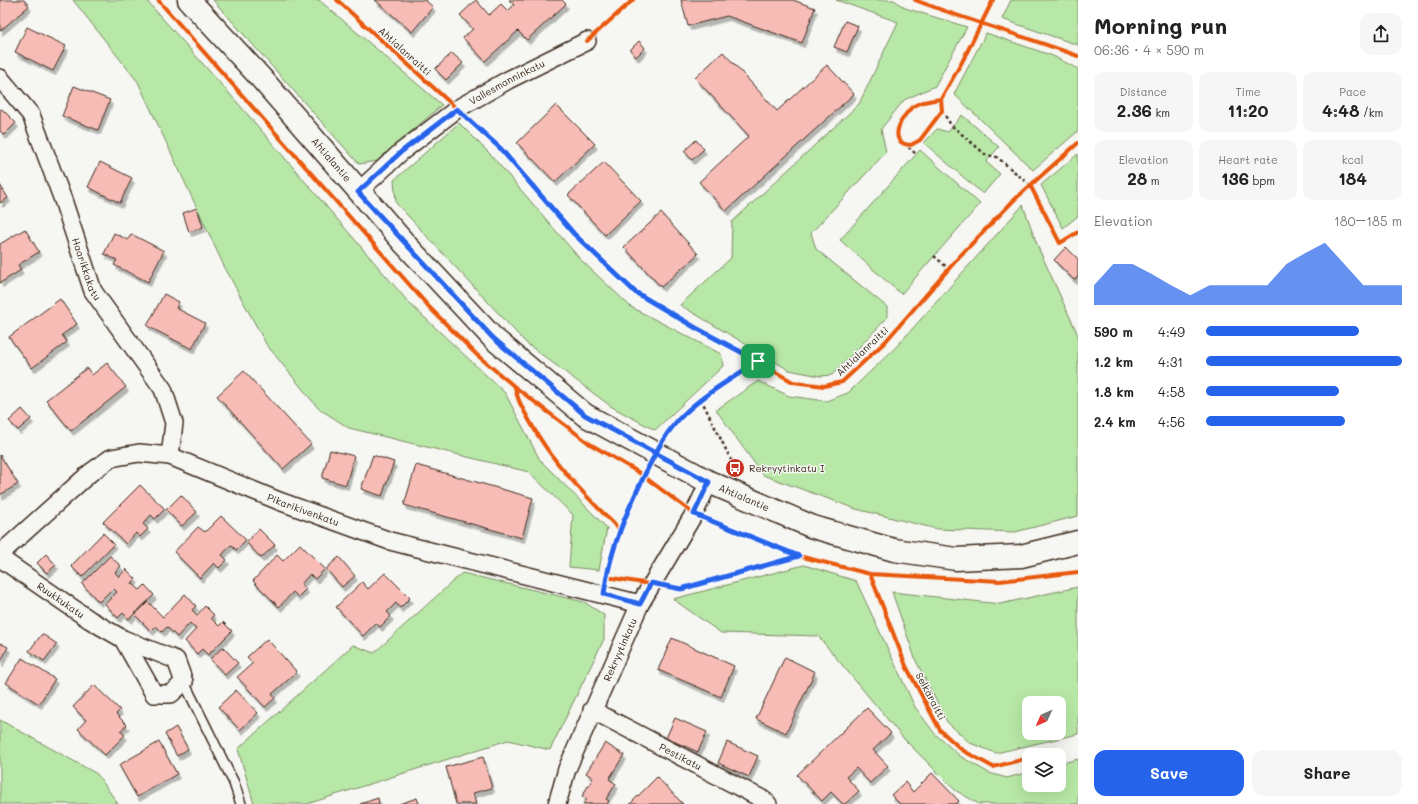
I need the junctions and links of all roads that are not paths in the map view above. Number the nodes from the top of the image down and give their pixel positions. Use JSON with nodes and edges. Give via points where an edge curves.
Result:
{"nodes":[{"id":1,"x":189,"y":0,"type":"edge"},
{"id":2,"x":587,"y":41,"type":"dead end"},
{"id":3,"x":0,"y":78,"type":"edge"},
{"id":4,"x":358,"y":192,"type":"junction"},
{"id":5,"x":170,"y":456,"type":"junction"},
{"id":6,"x":709,"y":482,"type":"junction"},
{"id":7,"x":1078,"y":542,"type":"edge"},
{"id":8,"x":0,"y":554,"type":"edge"},
{"id":9,"x":0,"y":558,"type":"edge"},
{"id":10,"x":640,"y":604,"type":"junction"},
{"id":11,"x":124,"y":639,"type":"junction"},
{"id":12,"x":184,"y":682,"type":"junction"},
{"id":13,"x":592,"y":710,"type":"junction"},
{"id":14,"x":241,"y":804,"type":"edge"},
{"id":15,"x":557,"y":804,"type":"edge"},
{"id":16,"x":768,"y":804,"type":"edge"}],
"edges":[{"from":1,"to":4,"type":"main road","name":"Ahtialantie","via":[[261,78]]},
{"from":2,"to":4,"type":"street","name":"Vallesmanninkatu","via":[[508,80],[457,109],[401,152]]},
{"from":3,"to":5,"type":"street","name":"Haarikkakatu","via":[[31,115],[93,290],[163,389],[174,423]]},
{"from":4,"to":6,"type":"main road","name":"Ahtialantie","via":[[493,338],[585,415]]},
{"from":5,"to":8,"type":"street","name":"Pikarikivenkatu","via":[[139,452],[111,458],[90,473]]},
{"from":5,"to":10,"type":"street","name":"Pikarikivenkatu","via":[[279,501],[390,541]]},
{"from":6,"to":7,"type":"main road","name":"Ahtialantie","via":[[813,527],[894,550],[956,559],[1021,556]]},
{"from":6,"to":10,"type":"street","name":"Rekryytinkatu","via":[[694,514]]},
{"from":9,"to":11,"type":"street","name":"Ruukkukatu","via":[[90,620]]},
{"from":10,"to":13,"type":"street","name":"Rekryytinkatu"},
{"from":11,"to":12,"type":"street","name":"Ruukkukatu","via":[[176,660]]},
{"from":11,"to":12,"type":"street","via":[[154,694],[171,694]]},
{"from":12,"to":14,"type":"lane","via":[[234,783]]},
{"from":13,"to":15,"type":"street","name":"Rekryytinkatu","via":[[567,769]]},
{"from":13,"to":16,"type":"street","name":"Pestikatu"}]}
